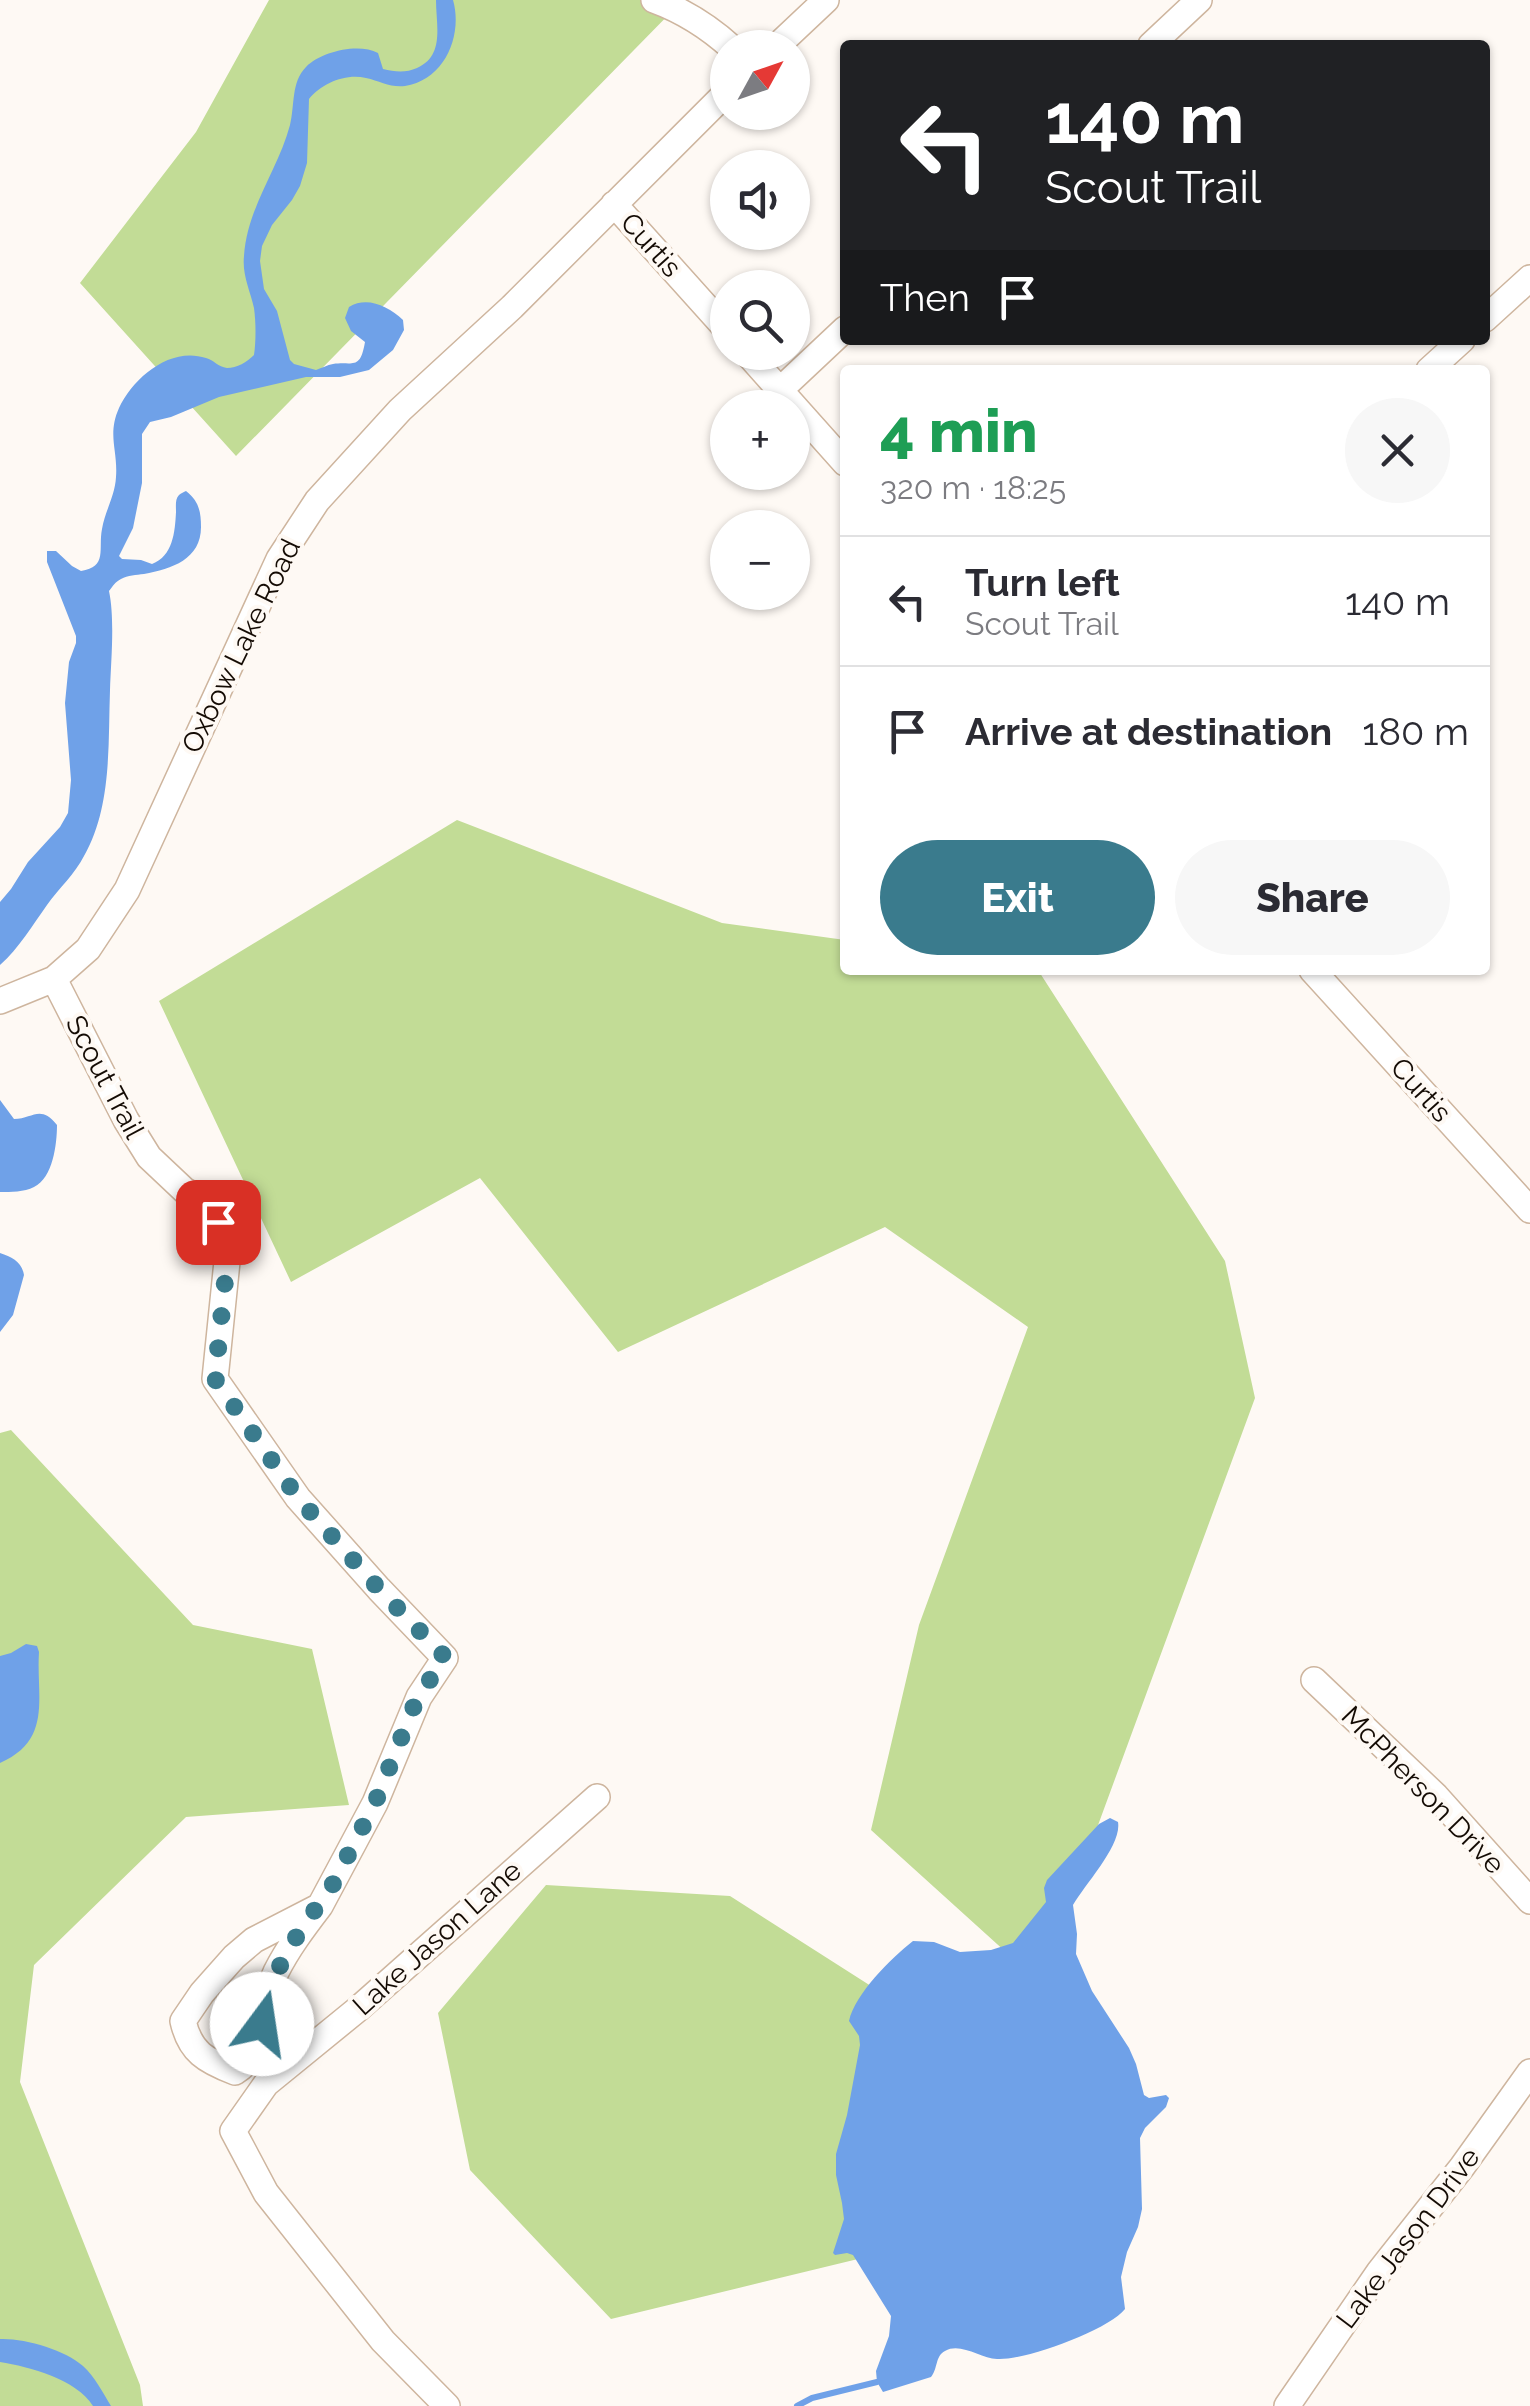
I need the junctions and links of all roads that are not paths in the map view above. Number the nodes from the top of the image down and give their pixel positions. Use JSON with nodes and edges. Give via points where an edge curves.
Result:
{"nodes":[{"id":1,"x":654,"y":0,"type":"edge"},
{"id":2,"x":826,"y":0,"type":"edge"},
{"id":3,"x":1199,"y":0,"type":"edge"},
{"id":4,"x":712,"y":30,"type":"edge"},
{"id":5,"x":794,"y":30,"type":"edge"},
{"id":6,"x":1156,"y":40,"type":"edge"},
{"id":7,"x":710,"y":110,"type":"edge"},
{"id":8,"x":614,"y":204,"type":"junction"},
{"id":9,"x":1530,"y":278,"type":"edge"},
{"id":10,"x":710,"y":311,"type":"edge"},
{"id":11,"x":1490,"y":314,"type":"edge"},
{"id":12,"x":840,"y":334,"type":"edge"},
{"id":13,"x":1456,"y":345,"type":"edge"},
{"id":14,"x":1434,"y":365,"type":"edge"},
{"id":15,"x":762,"y":370,"type":"edge"},
{"id":16,"x":780,"y":390,"type":"joint"},
{"id":17,"x":810,"y":424,"type":"edge"},
{"id":18,"x":840,"y":457,"type":"edge"},
{"id":19,"x":1317,"y":975,"type":"edge"},
{"id":20,"x":54,"y":979,"type":"junction"},
{"id":21,"x":0,"y":1001,"type":"edge"},
{"id":22,"x":1530,"y":1210,"type":"edge"},
{"id":23,"x":1314,"y":1680,"type":"dead end"},
{"id":24,"x":597,"y":1798,"type":"dead end"},
{"id":25,"x":1530,"y":1902,"type":"edge"},
{"id":26,"x":320,"y":1906,"type":"junction"},
{"id":27,"x":1530,"y":2072,"type":"edge"},
{"id":28,"x":447,"y":2406,"type":"edge"},
{"id":29,"x":1287,"y":2406,"type":"edge"}],
"edges":[{"from":1,"to":4,"type":"street"},
{"from":2,"to":5,"type":"street"},
{"from":3,"to":6,"type":"street"},
{"from":7,"to":8,"type":"street","name":"Oxbow Lake Road"},
{"from":8,"to":10,"type":"street","name":"Curtis"},
{"from":8,"to":20,"type":"street","name":"Oxbow Lake Road","via":[[400,410],[317,502],[278,559],[127,890],[88,949]]},
{"from":9,"to":11,"type":"street"},
{"from":12,"to":16,"type":"street"},
{"from":13,"to":14,"type":"street"},
{"from":15,"to":16,"type":"street"},
{"from":17,"to":18,"type":"street"},
{"from":19,"to":22,"type":"street","name":"Curtis"},
{"from":20,"to":21,"type":"street","name":"Oxbow Lake Road"},
{"from":20,"to":26,"type":"street","name":"Scout Trail","via":[[149,1157],[206,1202],[229,1242],[215,1379],[298,1498],[446,1658],[418,1696],[375,1803]]},
{"from":23,"to":25,"type":"street","name":"McPherson Drive","via":[[1436,1796]]},
{"from":24,"to":28,"type":"street","name":"Lake Jason Lane","via":[[266,2084],[233,2132],[266,2194],[383,2341]]},
{"from":26,"to":26,"type":"street","via":[[254,1940],[202,1992],[183,2021],[187,2040],[210,2063],[234,2072],[243,2067],[276,1973]]},
{"from":27,"to":29,"type":"street","name":"Lake Jason Drive"}]}
